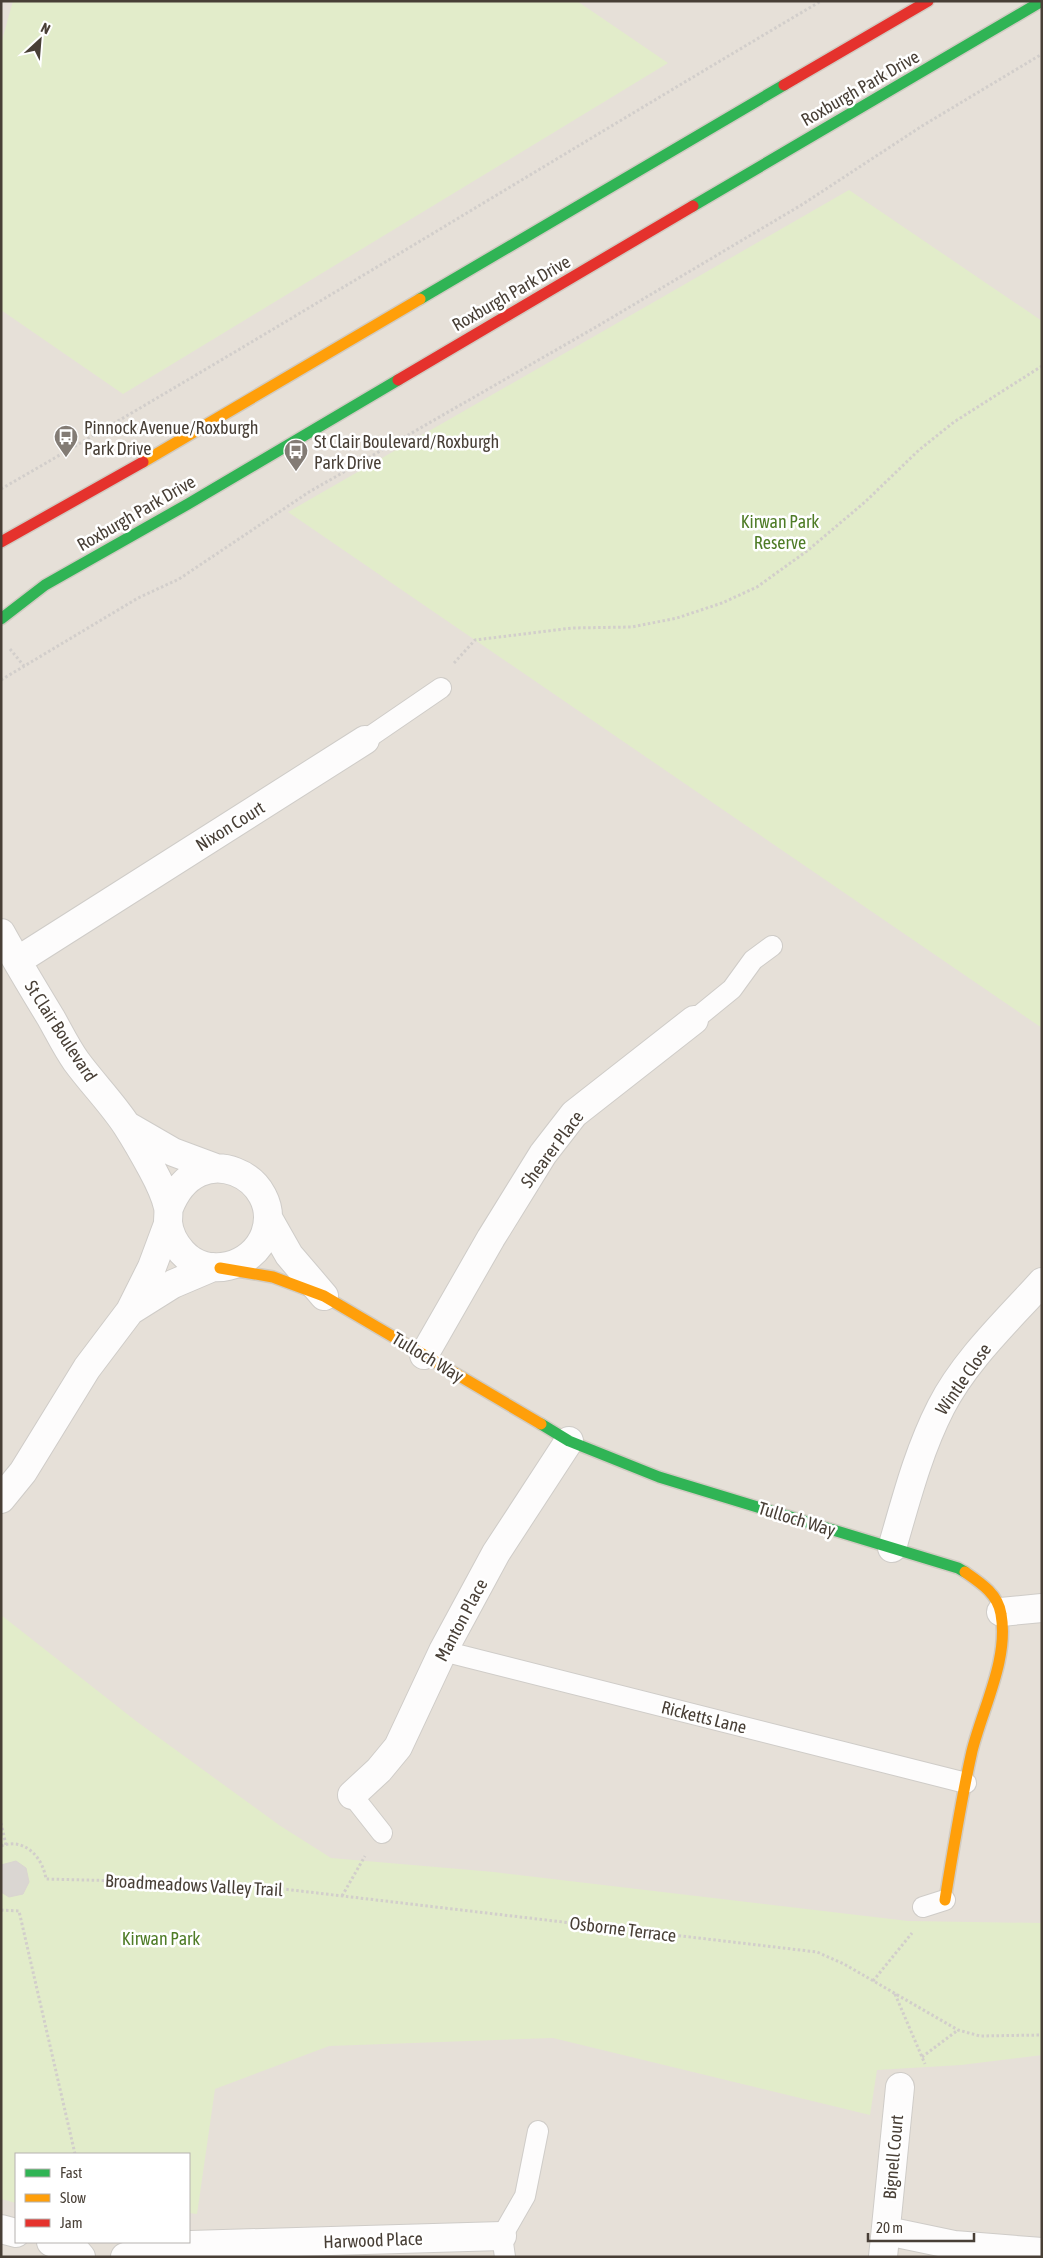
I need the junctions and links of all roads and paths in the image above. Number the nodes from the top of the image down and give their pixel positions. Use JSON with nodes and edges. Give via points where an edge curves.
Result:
{"nodes":[{"id":1,"x":821,"y":1,"type":"edge"},
{"id":2,"x":928,"y":1,"type":"edge"},
{"id":3,"x":1042,"y":1,"type":"edge"},
{"id":4,"x":1042,"y":54,"type":"edge"},
{"id":5,"x":1042,"y":366,"type":"edge"},
{"id":6,"x":1,"y":489,"type":"edge"},
{"id":7,"x":1,"y":542,"type":"edge"},
{"id":8,"x":1,"y":619,"type":"edge"},
{"id":9,"x":7,"y":646,"type":"dead end"},
{"id":10,"x":24,"y":666,"type":"junction"},
{"id":11,"x":1,"y":680,"type":"edge"},
{"id":12,"x":441,"y":688,"type":"joint"},
{"id":13,"x":365,"y":740,"type":"joint"},
{"id":14,"x":1,"y":933,"type":"edge"},
{"id":15,"x":772,"y":946,"type":"dead end"},
{"id":16,"x":17,"y":961,"type":"junction"},
{"id":17,"x":694,"y":1020,"type":"joint"},
{"id":18,"x":127,"y":1126,"type":"junction"},
{"id":19,"x":216,"y":1168,"type":"junction"},
{"id":20,"x":168,"y":1216,"type":"junction"},
{"id":21,"x":268,"y":1218,"type":"junction"},
{"id":22,"x":217,"y":1268,"type":"junction"},
{"id":23,"x":1042,"y":1282,"type":"edge"},
{"id":24,"x":324,"y":1296,"type":"junction"},
{"id":25,"x":130,"y":1311,"type":"junction"},
{"id":26,"x":424,"y":1355,"type":"junction"},
{"id":27,"x":569,"y":1441,"type":"junction"},
{"id":28,"x":1,"y":1499,"type":"edge"},
{"id":29,"x":892,"y":1548,"type":"junction"},
{"id":30,"x":1042,"y":1608,"type":"edge"},
{"id":31,"x":1001,"y":1612,"type":"junction"},
{"id":32,"x":443,"y":1651,"type":"junction"},
{"id":33,"x":966,"y":1783,"type":"junction"},
{"id":34,"x":352,"y":1795,"type":"joint"},
{"id":35,"x":1,"y":1823,"type":"edge"},
{"id":36,"x":382,"y":1834,"type":"joint"},
{"id":37,"x":6,"y":1844,"type":"junction"},
{"id":38,"x":1,"y":1846,"type":"edge"},
{"id":39,"x":342,"y":1896,"type":"junction"},
{"id":40,"x":945,"y":1900,"type":"joint"},
{"id":41,"x":923,"y":1907,"type":"joint"},
{"id":42,"x":1,"y":1910,"type":"edge"},
{"id":43,"x":873,"y":1981,"type":"junction"},
{"id":44,"x":958,"y":2030,"type":"junction"},
{"id":45,"x":1042,"y":2035,"type":"edge"},
{"id":46,"x":922,"y":2057,"type":"dead end"},
{"id":47,"x":900,"y":2087,"type":"dead end"},
{"id":48,"x":538,"y":2131,"type":"dead end"},
{"id":49,"x":74,"y":2153,"type":"edge"},
{"id":50,"x":1,"y":2229,"type":"edge"},
{"id":51,"x":15,"y":2233,"type":"edge"},
{"id":52,"x":54,"y":2243,"type":"edge"},
{"id":53,"x":885,"y":2244,"type":"edge"},
{"id":54,"x":504,"y":2247,"type":"edge"},
{"id":55,"x":1042,"y":2252,"type":"edge"},
{"id":56,"x":81,"y":2257,"type":"edge"},
{"id":57,"x":125,"y":2257,"type":"edge"}],
"edges":[{"from":1,"to":6,"type":"path","via":[[182,385]]},
{"from":2,"to":7,"type":"street","via":[[157,454]]},
{"from":3,"to":8,"type":"street","name":"Roxburgh Park Drive","via":[[45,585]]},
{"from":4,"to":10,"type":"path","via":[[596,327],[309,492],[179,579],[138,598]]},
{"from":5,"to":12,"type":"path","via":[[954,422],[919,450],[866,502],[757,587],[695,612],[632,627],[572,628],[475,640],[452,665]]},
{"from":9,"to":10,"type":"path"},
{"from":10,"to":11,"type":"path"},
{"from":12,"to":13,"type":"lane","name":"Nixon Court"},
{"from":13,"to":16,"type":"street","name":"Nixon Court"},
{"from":14,"to":16,"type":"street","name":"St Clair Boulevard"},
{"from":15,"to":17,"type":"lane","name":"Shearer Place","via":[[753,960],[732,990]]},
{"from":16,"to":18,"type":"street","name":"St Clair Boulevard","via":[[75,1060]]},
{"from":17,"to":26,"type":"street","name":"Shearer Place","via":[[574,1114],[543,1154],[496,1229]]},
{"from":18,"to":19,"type":"street","name":"St Clair Boulevard","via":[[173,1152]]},
{"from":18,"to":20,"type":"street","name":"St Clair Boulevard","via":[[153,1171]]},
{"from":19,"to":20,"type":"street","via":[[200,1171],[185,1180],[175,1193]]},
{"from":19,"to":21,"type":"street","via":[[232,1170],[258,1188]]},
{"from":20,"to":22,"type":"street","via":[[173,1240],[183,1253],[197,1263]]},
{"from":20,"to":25,"type":"street","via":[[152,1267]]},
{"from":21,"to":22,"type":"street","via":[[266,1233],[249,1257],[236,1265]]},
{"from":21,"to":24,"type":"street","name":"Tulloch Way","via":[[289,1255]]},
{"from":22,"to":24,"type":"street","name":"Tulloch Way","via":[[273,1277]]},
{"from":22,"to":25,"type":"street","via":[[173,1284]]},
{"from":23,"to":29,"type":"street","name":"Wintle Close","via":[[971,1361],[941,1406],[917,1460]]},
{"from":24,"to":26,"type":"street","name":"Tulloch Way"},
{"from":25,"to":28,"type":"street","via":[[87,1368],[23,1472]]},
{"from":26,"to":27,"type":"street","name":"Tulloch Way"},
{"from":27,"to":29,"type":"street","name":"Tulloch Way","via":[[658,1478]]},
{"from":27,"to":32,"type":"street","name":"Manton Place","via":[[496,1553]]},
{"from":29,"to":31,"type":"street","name":"Tulloch Way","via":[[958,1568],[988,1588]]},
{"from":30,"to":31,"type":"street"},
{"from":31,"to":33,"type":"street","name":"Tulloch Way","via":[[1002,1642]]},
{"from":32,"to":33,"type":"lane","name":"Ricketts Lane"},
{"from":32,"to":34,"type":"street","name":"Manton Place","via":[[398,1747]]},
{"from":33,"to":40,"type":"street","name":"Tulloch Way"},
{"from":34,"to":36,"type":"lane"},
{"from":35,"to":37,"type":"path"},
{"from":36,"to":39,"type":"path","via":[[359,1863]]},
{"from":37,"to":38,"type":"path"},
{"from":37,"to":39,"type":"path","name":"Broadmeadows Valley Trail","via":[[23,1846],[38,1856],[46,1879],[241,1884]]},
{"from":39,"to":43,"type":"path","name":"Osborne Terrace","via":[[817,1952]]},
{"from":40,"to":41,"type":"lane"},
{"from":41,"to":43,"type":"path","via":[[912,1933]]},
{"from":42,"to":49,"type":"path","via":[[19,1911]]},
{"from":43,"to":44,"type":"path","name":"Osborne Terrace"},
{"from":44,"to":45,"type":"path","name":"Osborne Terrace","via":[[980,2036]]},
{"from":44,"to":46,"type":"path"},
{"from":47,"to":53,"type":"street","name":"Bignell Court"},
{"from":48,"to":54,"type":"lane","name":"Harwood Place","via":[[525,2196]]},
{"from":50,"to":51,"type":"street"},
{"from":52,"to":56,"type":"street"},
{"from":53,"to":55,"type":"street","via":[[954,2245]]},
{"from":54,"to":57,"type":"street","name":"Harwood Place","via":[[157,2246]]}]}
